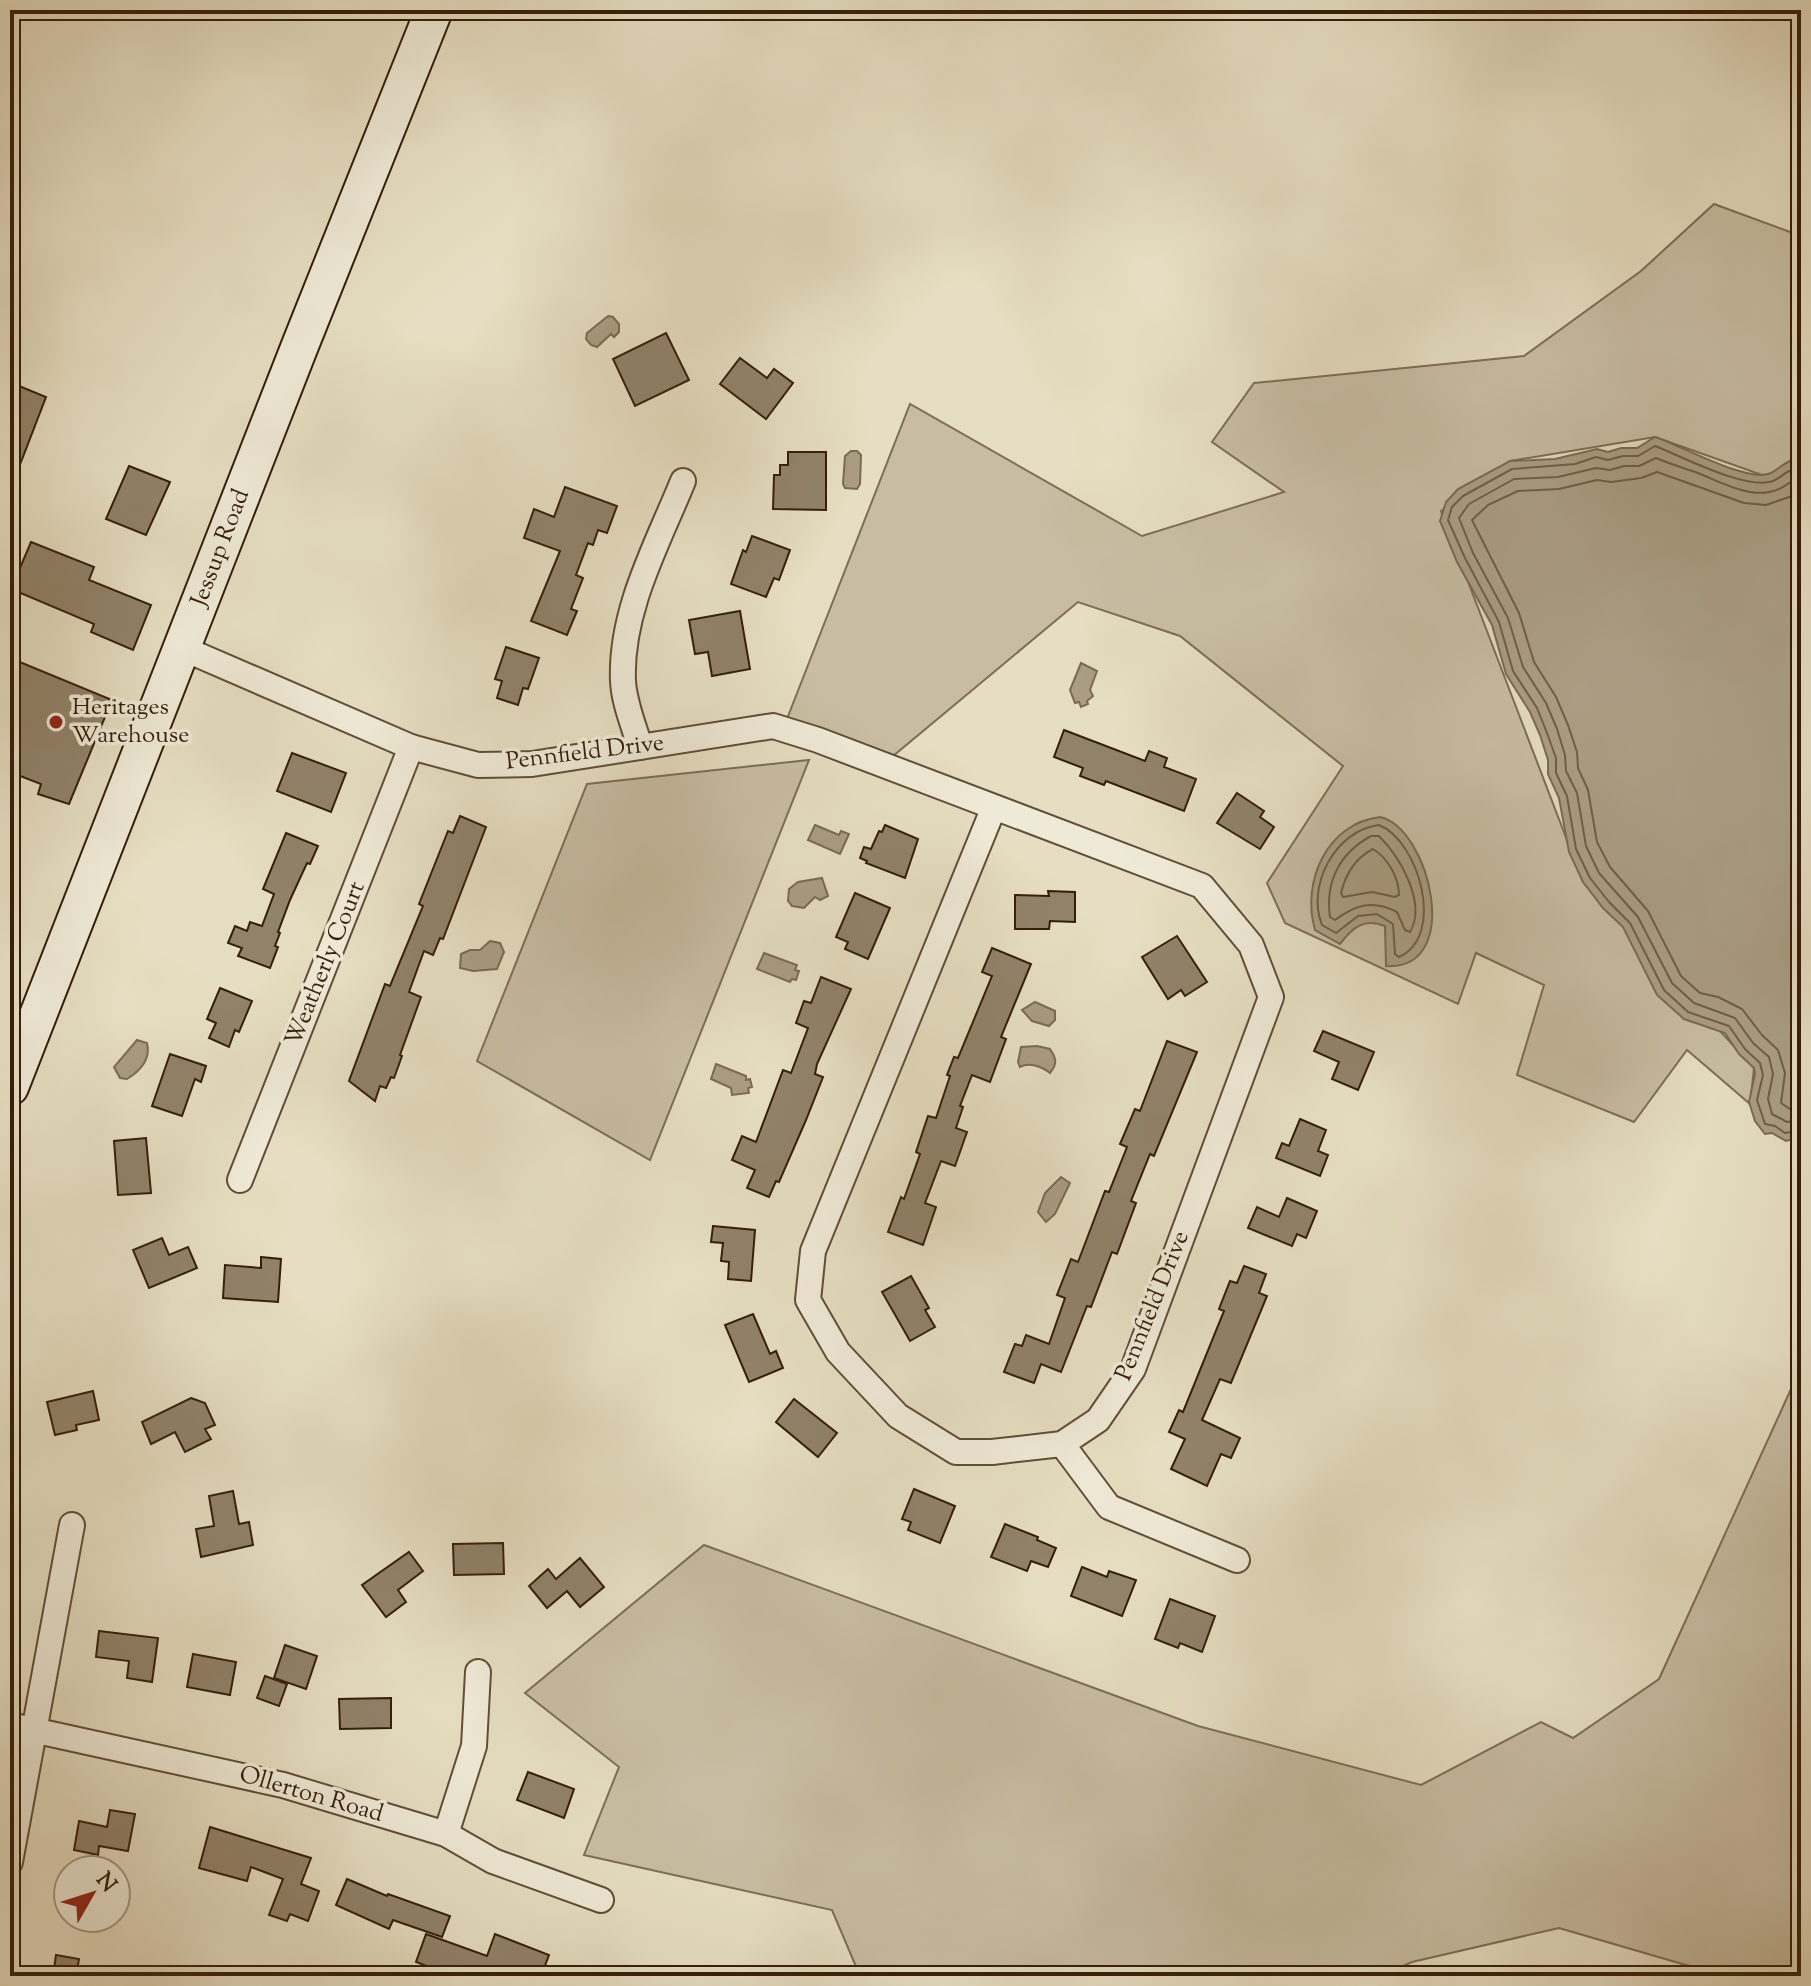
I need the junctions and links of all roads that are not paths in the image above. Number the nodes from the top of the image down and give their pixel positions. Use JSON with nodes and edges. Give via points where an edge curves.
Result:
{"nodes":[{"id":1,"x":434,"y":10,"type":"edge"},
{"id":2,"x":683,"y":481,"type":"dead end"},
{"id":3,"x":182,"y":648,"type":"junction"},
{"id":4,"x":411,"y":747,"type":"junction"},
{"id":5,"x":640,"y":747,"type":"junction"},
{"id":6,"x":994,"y":807,"type":"junction"},
{"id":7,"x":10,"y":1087,"type":"edge"},
{"id":8,"x":240,"y":1180,"type":"dead end"},
{"id":9,"x":1062,"y":1444,"type":"junction"},
{"id":10,"x":72,"y":1525,"type":"dead end"},
{"id":11,"x":1237,"y":1560,"type":"dead end"},
{"id":12,"x":478,"y":1672,"type":"dead end"},
{"id":13,"x":22,"y":1727,"type":"edge"},
{"id":14,"x":446,"y":1834,"type":"junction"},
{"id":15,"x":10,"y":1862,"type":"edge"},
{"id":16,"x":601,"y":1900,"type":"dead end"}],
"edges":[{"from":1,"to":3,"type":"street","name":"Jessup Road"},
{"from":2,"to":5,"type":"street","via":[[630,618],[623,679]]},
{"from":3,"to":4,"type":"street","name":"Pennfield Drive"},
{"from":3,"to":7,"type":"street","name":"Jessup Road"},
{"from":4,"to":5,"type":"street","name":"Pennfield Drive","via":[[478,765],[532,764]]},
{"from":4,"to":8,"type":"street","name":"Weatherly Court"},
{"from":5,"to":6,"type":"street","name":"Pennfield Drive","via":[[773,726]]},
{"from":6,"to":9,"type":"street","name":"Pennfield Drive","via":[[813,1251],[808,1300],[838,1352],[898,1416],[956,1452]]},
{"from":6,"to":9,"type":"street","name":"Pennfield Drive","via":[[1202,886],[1251,945],[1271,997],[1133,1369],[1098,1420]]},
{"from":9,"to":11,"type":"street","via":[[1109,1507]]},
{"from":10,"to":13,"type":"street"},
{"from":12,"to":14,"type":"street","via":[[474,1746]]},
{"from":13,"to":14,"type":"street","name":"Ollerton Road","via":[[283,1785]]},
{"from":13,"to":15,"type":"street"},
{"from":14,"to":16,"type":"street","name":"Ollerton Road","via":[[493,1861]]}]}
